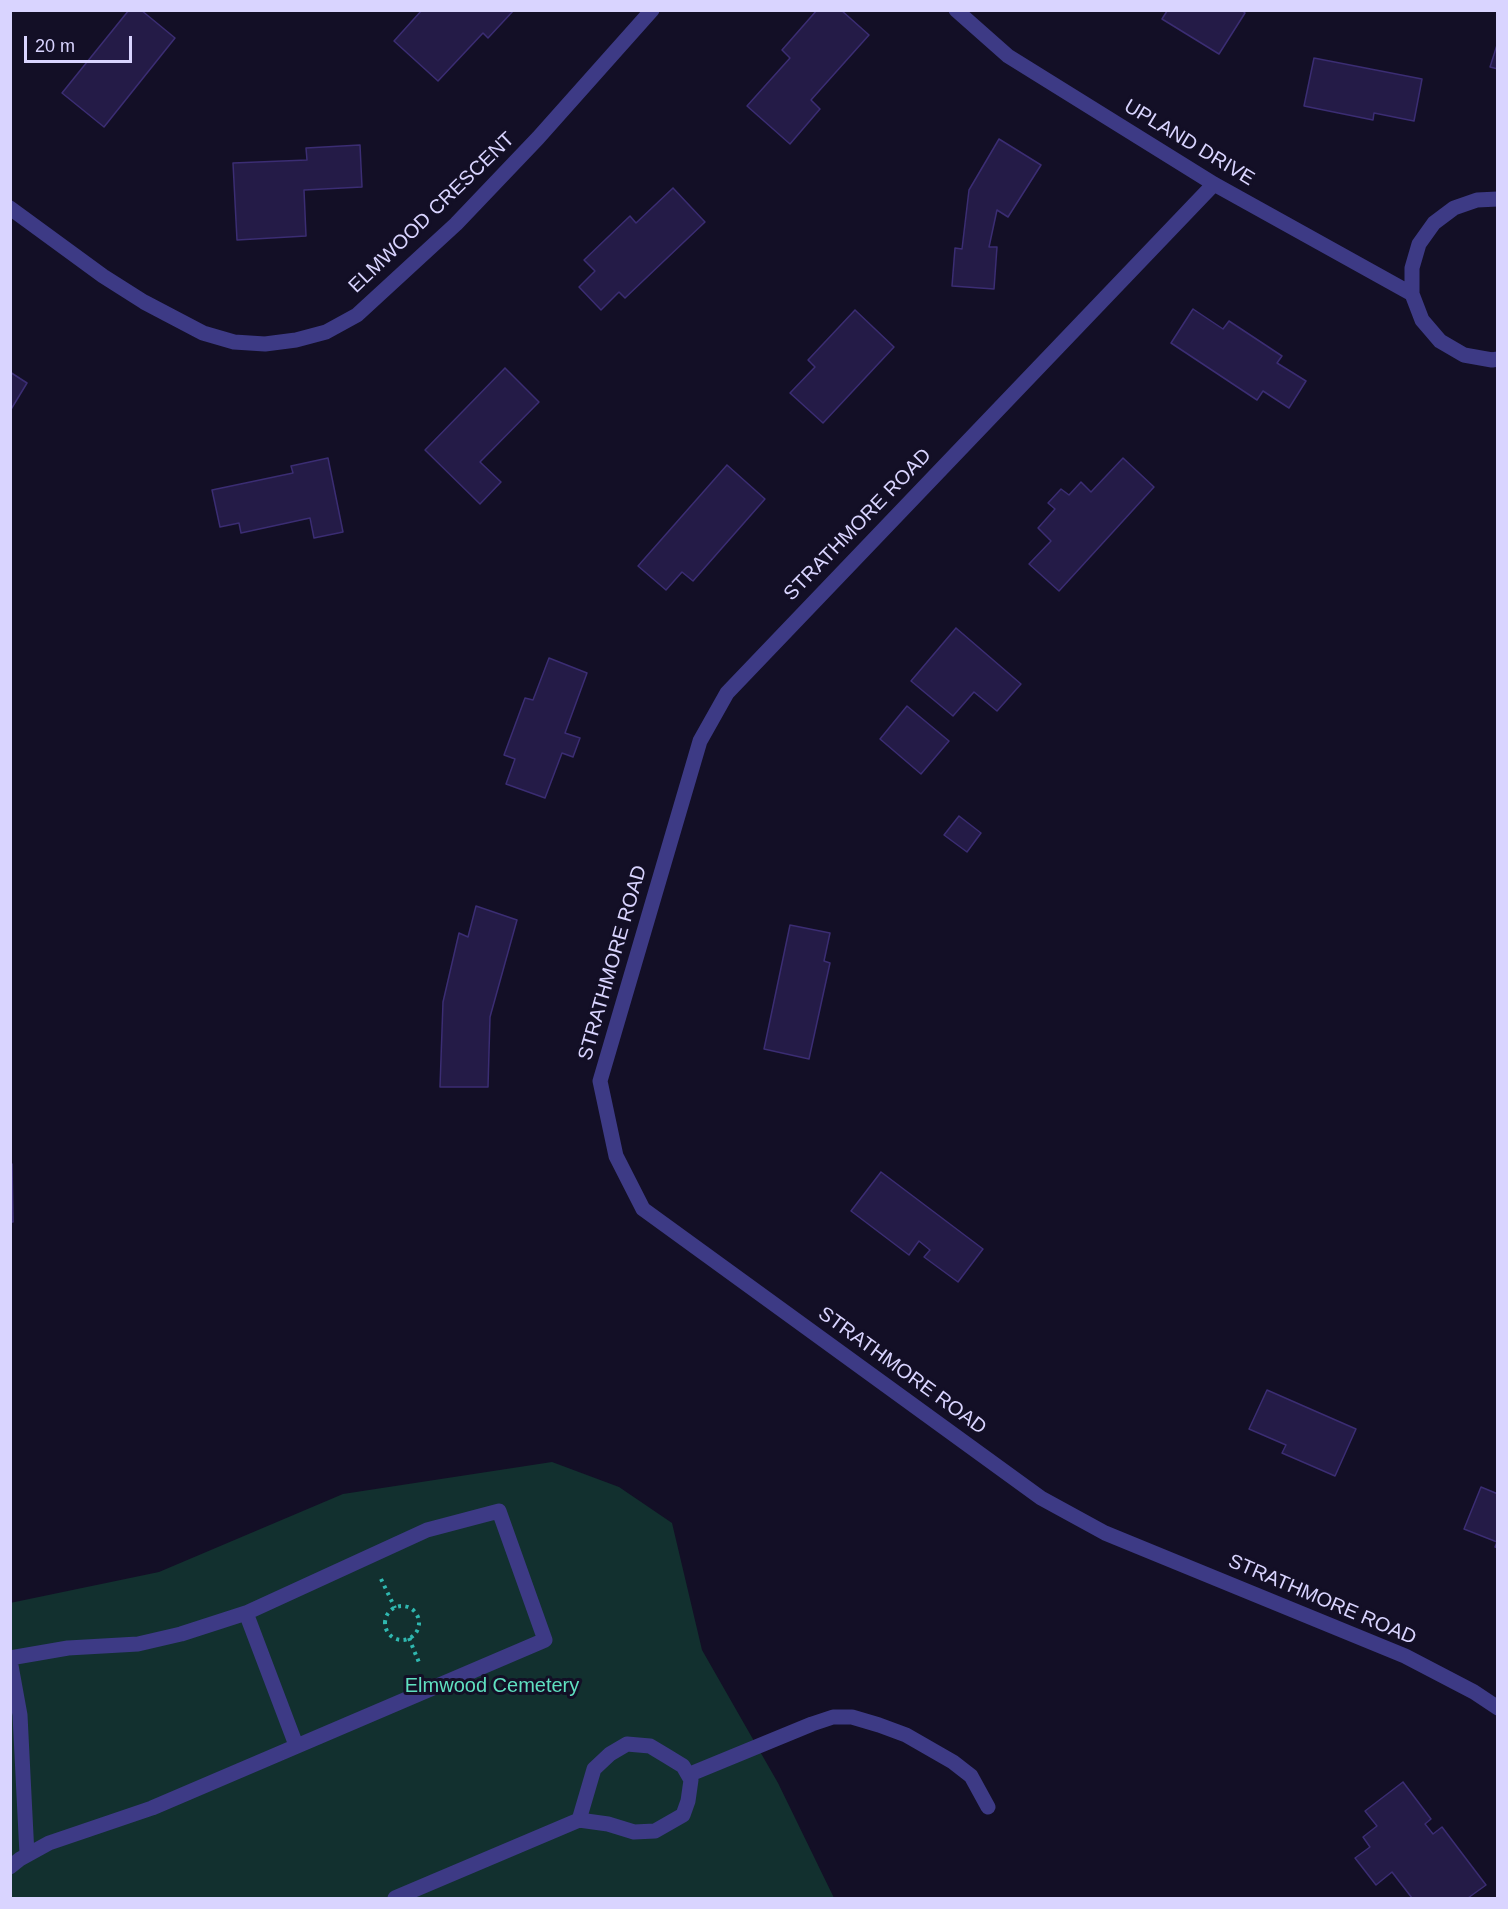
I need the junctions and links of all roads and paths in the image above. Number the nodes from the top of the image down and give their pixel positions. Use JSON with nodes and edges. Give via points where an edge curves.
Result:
{"nodes":[{"id":1,"x":652,"y":10,"type":"edge"},
{"id":2,"x":956,"y":10,"type":"edge"},
{"id":3,"x":1214,"y":184,"type":"junction"},
{"id":4,"x":1497,"y":199,"type":"edge"},
{"id":5,"x":10,"y":208,"type":"edge"},
{"id":6,"x":1412,"y":294,"type":"junction"},
{"id":7,"x":1497,"y":359,"type":"edge"},
{"id":8,"x":370,"y":1556,"type":"junction"},
{"id":9,"x":395,"y":1608,"type":"junction"},
{"id":10,"x":246,"y":1613,"type":"junction"},
{"id":11,"x":10,"y":1659,"type":"edge"},
{"id":12,"x":1497,"y":1708,"type":"edge"},
{"id":13,"x":296,"y":1745,"type":"junction"},
{"id":14,"x":688,"y":1775,"type":"junction"},
{"id":15,"x":988,"y":1808,"type":"dead end"},
{"id":16,"x":579,"y":1820,"type":"junction"},
{"id":17,"x":27,"y":1855,"type":"junction"},
{"id":18,"x":10,"y":1867,"type":"edge"},
{"id":19,"x":395,"y":1899,"type":"edge"}],
"edges":[{"from":1,"to":5,"type":"street","name":"ELMWOOD CRESCENT","via":[[456,224],[357,315],[326,332],[265,344],[234,342],[203,333],[103,276]]},
{"from":2,"to":3,"type":"street","name":"UPLAND DRIVE","via":[[1008,56]]},
{"from":3,"to":6,"type":"street","name":"UPLAND DRIVE"},
{"from":3,"to":12,"type":"street","name":"STRATHMORE ROAD","via":[[727,693],[700,741],[600,1081],[616,1156],[643,1209],[1041,1498],[1105,1533],[1405,1656]]},
{"from":4,"to":6,"type":"street","via":[[1477,200],[1454,208],[1434,223],[1419,244],[1412,268]]},
{"from":6,"to":7,"type":"street","via":[[1422,320],[1440,341],[1464,355]]},
{"from":8,"to":9,"type":"path"},
{"from":8,"to":10,"type":"street"},
{"from":8,"to":13,"type":"street","via":[[427,1530],[499,1511],[545,1640]]},
{"from":9,"to":9,"type":"path","via":[[387,1617],[387,1630],[398,1639],[411,1638],[418,1627],[417,1614],[407,1607]]},
{"from":10,"to":11,"type":"street","via":[[138,1644],[69,1648]]},
{"from":10,"to":13,"type":"street"},
{"from":11,"to":17,"type":"street","via":[[20,1715]]},
{"from":13,"to":17,"type":"street","via":[[153,1808],[49,1843]]},
{"from":14,"to":15,"type":"street","via":[[833,1717],[852,1718],[906,1735],[953,1762],[970,1776]]},
{"from":14,"to":16,"type":"street","via":[[691,1780],[683,1815],[656,1831],[634,1832]]},
{"from":14,"to":16,"type":"street","via":[[682,1766],[650,1746],[627,1744],[594,1769]]},
{"from":16,"to":19,"type":"street"},
{"from":17,"to":18,"type":"street"}]}
